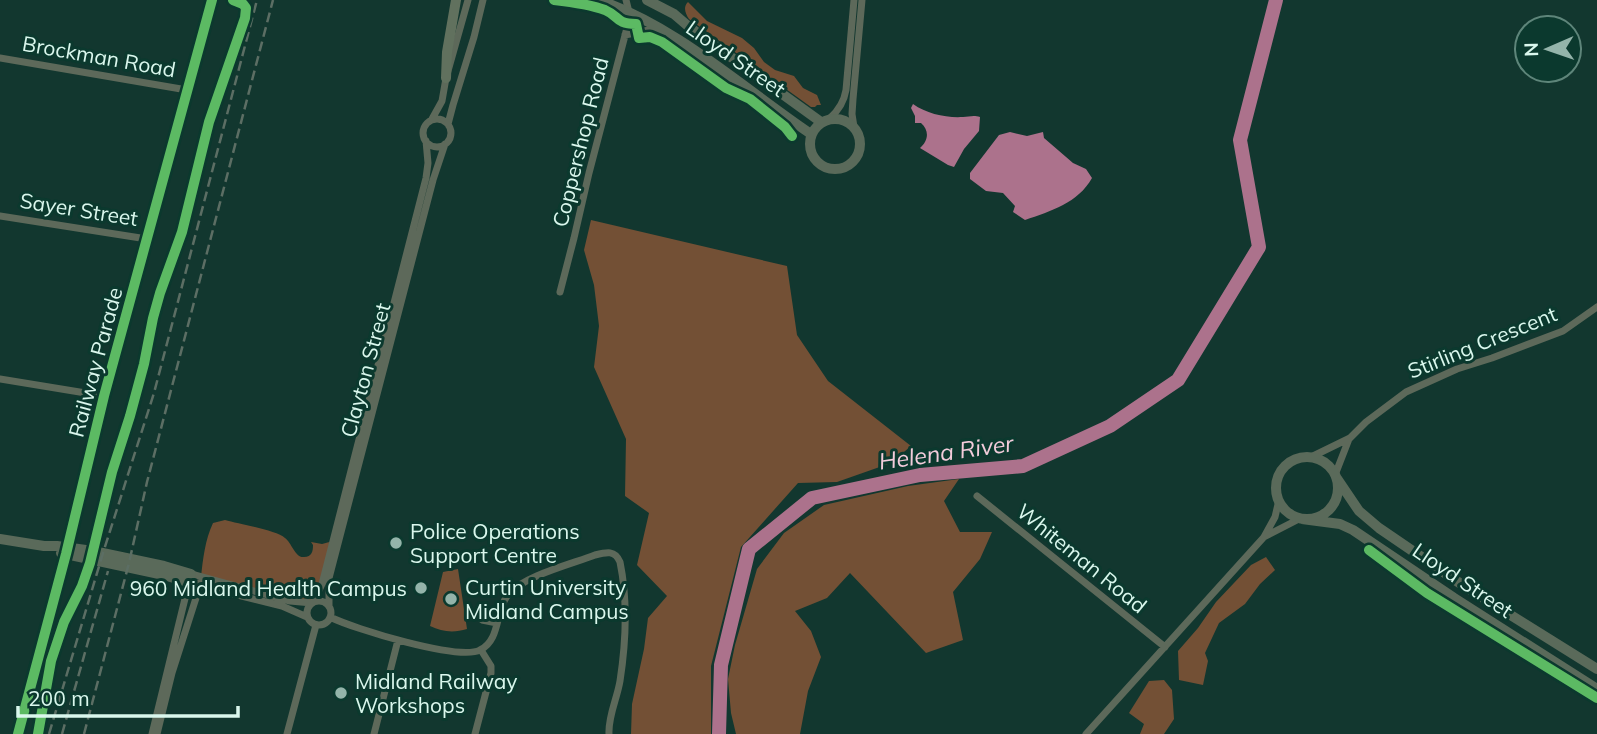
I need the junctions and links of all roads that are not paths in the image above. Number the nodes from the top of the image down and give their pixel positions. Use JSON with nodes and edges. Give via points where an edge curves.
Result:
{"nodes":[{"id":1,"x":212,"y":0,"type":"edge"},
{"id":2,"x":456,"y":0,"type":"edge"},
{"id":3,"x":468,"y":0,"type":"edge"},
{"id":4,"x":483,"y":0,"type":"edge"},
{"id":5,"x":598,"y":0,"type":"edge"},
{"id":6,"x":626,"y":0,"type":"edge"},
{"id":7,"x":647,"y":0,"type":"edge"},
{"id":8,"x":854,"y":0,"type":"edge"},
{"id":9,"x":862,"y":0,"type":"edge"},
{"id":10,"x":629,"y":12,"type":"junction"},
{"id":11,"x":625,"y":35,"type":"junction"},
{"id":12,"x":0,"y":58,"type":"edge"},
{"id":13,"x":446,"y":78,"type":"junction"},
{"id":14,"x":735,"y":80,"type":"junction"},
{"id":15,"x":187,"y":90,"type":"junction"},
{"id":16,"x":432,"y":119,"type":"junction"},
{"id":17,"x":826,"y":120,"type":"junction"},
{"id":18,"x":448,"y":124,"type":"junction"},
{"id":19,"x":854,"y":127,"type":"junction"},
{"id":20,"x":811,"y":134,"type":"junction"},
{"id":21,"x":426,"y":141,"type":"junction"},
{"id":22,"x":445,"y":144,"type":"junction"},
{"id":23,"x":0,"y":216,"type":"edge"},
{"id":24,"x":147,"y":239,"type":"junction"},
{"id":25,"x":560,"y":292,"type":"dead end"},
{"id":26,"x":1597,"y":307,"type":"edge"},
{"id":27,"x":0,"y":379,"type":"edge"},
{"id":28,"x":104,"y":396,"type":"junction"},
{"id":29,"x":1350,"y":438,"type":"junction"},
{"id":30,"x":1311,"y":457,"type":"junction"},
{"id":31,"x":1336,"y":476,"type":"junction"},
{"id":32,"x":977,"y":496,"type":"dead end"},
{"id":33,"x":1279,"y":500,"type":"junction"},
{"id":34,"x":1300,"y":519,"type":"junction"},
{"id":35,"x":1264,"y":537,"type":"junction"},
{"id":36,"x":0,"y":539,"type":"edge"},
{"id":37,"x":67,"y":550,"type":"junction"},
{"id":38,"x":195,"y":580,"type":"junction"},
{"id":39,"x":313,"y":602,"type":"junction"},
{"id":40,"x":329,"y":606,"type":"junction"},
{"id":41,"x":479,"y":616,"type":"dead end"},
{"id":42,"x":307,"y":617,"type":"junction"},
{"id":43,"x":330,"y":618,"type":"junction"},
{"id":44,"x":497,"y":623,"type":"junction"},
{"id":45,"x":316,"y":625,"type":"junction"},
{"id":46,"x":398,"y":640,"type":"junction"},
{"id":47,"x":1165,"y":647,"type":"junction"},
{"id":48,"x":481,"y":650,"type":"junction"},
{"id":49,"x":1597,"y":669,"type":"edge"},
{"id":50,"x":1597,"y":689,"type":"edge"},
{"id":51,"x":18,"y":734,"type":"edge"},
{"id":52,"x":154,"y":734,"type":"edge"},
{"id":53,"x":287,"y":734,"type":"edge"},
{"id":54,"x":374,"y":734,"type":"edge"},
{"id":55,"x":475,"y":734,"type":"edge"},
{"id":56,"x":609,"y":734,"type":"edge"},
{"id":57,"x":1086,"y":734,"type":"edge"}],
"edges":[{"from":1,"to":15,"type":"main road","name":"Railway Parade"},
{"from":2,"to":13,"type":"main road"},
{"from":3,"to":13,"type":"street"},
{"from":4,"to":18,"type":"street"},
{"from":5,"to":10,"type":"main road","name":"Lloyd Street"},
{"from":6,"to":10,"type":"street","name":"Coppershop Road"},
{"from":7,"to":17,"type":"main road","name":"Lloyd Street"},
{"from":8,"to":17,"type":"street","via":[[844,100]]},
{"from":9,"to":19,"type":"street"},
{"from":10,"to":11,"type":"street","name":"Coppershop Road"},
{"from":10,"to":14,"type":"main road","name":"Lloyd Street"},
{"from":11,"to":14,"type":"street","via":[[649,30],[721,76]]},
{"from":11,"to":25,"type":"street","name":"Coppershop Road"},
{"from":12,"to":15,"type":"street","name":"Brockman Road"},
{"from":13,"to":16,"type":"street","via":[[442,101]]},
{"from":14,"to":20,"type":"main road","name":"Lloyd Street"},
{"from":15,"to":24,"type":"main road","name":"Railway Parade"},
{"from":16,"to":18,"type":"street"},
{"from":16,"to":21,"type":"street","via":[[424,130]]},
{"from":17,"to":19,"type":"main road","via":[[844,120]]},
{"from":17,"to":20,"type":"main road"},
{"from":18,"to":22,"type":"street","via":[[451,135]]},
{"from":19,"to":20,"type":"main road","via":[[860,139],[859,152],[852,163],[840,169],[818,163],[810,150]]},
{"from":21,"to":22,"type":"street","via":[[433,146]]},
{"from":21,"to":39,"type":"street","name":"Clayton Street","via":[[426,178],[322,584]]},
{"from":22,"to":40,"type":"street","name":"Clayton Street","via":[[329,578]]},
{"from":23,"to":24,"type":"street","name":"Sayer Street"},
{"from":24,"to":28,"type":"main road","name":"Railway Parade"},
{"from":26,"to":29,"type":"street","name":"Stirling Crescent","via":[[1563,331],[1406,392]]},
{"from":27,"to":28,"type":"street"},
{"from":28,"to":37,"type":"main road","name":"Railway Parade"},
{"from":29,"to":30,"type":"street","name":"Stirling Crescent"},
{"from":29,"to":31,"type":"street","name":"Stirling Crescent"},
{"from":30,"to":31,"type":"main road","via":[[1326,463]]},
{"from":30,"to":33,"type":"main road","via":[[1298,458],[1284,467],[1276,482]]},
{"from":31,"to":34,"type":"main road","via":[[1334,504],[1320,517]]},
{"from":31,"to":49,"type":"main road","name":"Lloyd Street","via":[[1359,511],[1379,528]]},
{"from":32,"to":47,"type":"street","name":"Whiteman Road"},
{"from":33,"to":34,"type":"main road"},
{"from":33,"to":35,"type":"street"},
{"from":34,"to":35,"type":"street"},
{"from":34,"to":50,"type":"main road","name":"Lloyd Street","via":[[1353,530]]},
{"from":35,"to":47,"type":"street"},
{"from":36,"to":37,"type":"main road"},
{"from":37,"to":38,"type":"main road","via":[[130,558]]},
{"from":37,"to":51,"type":"main road","name":"Railway Parade"},
{"from":38,"to":39,"type":"street"},
{"from":38,"to":42,"type":"street"},
{"from":38,"to":52,"type":"street"},
{"from":39,"to":40,"type":"street","via":[[324,601]]},
{"from":39,"to":42,"type":"street"},
{"from":40,"to":43,"type":"street"},
{"from":41,"to":44,"type":"street"},
{"from":42,"to":45,"type":"street"},
{"from":43,"to":45,"type":"street"},
{"from":43,"to":46,"type":"street"},
{"from":44,"to":48,"type":"street"},
{"from":44,"to":56,"type":"street","via":[[506,597],[524,581],[606,552],[618,556],[626,617]]},
{"from":45,"to":53,"type":"street"},
{"from":46,"to":48,"type":"street","via":[[462,653]]},
{"from":46,"to":54,"type":"street"},
{"from":47,"to":57,"type":"street"},
{"from":48,"to":55,"type":"street","via":[[491,673]]}]}
